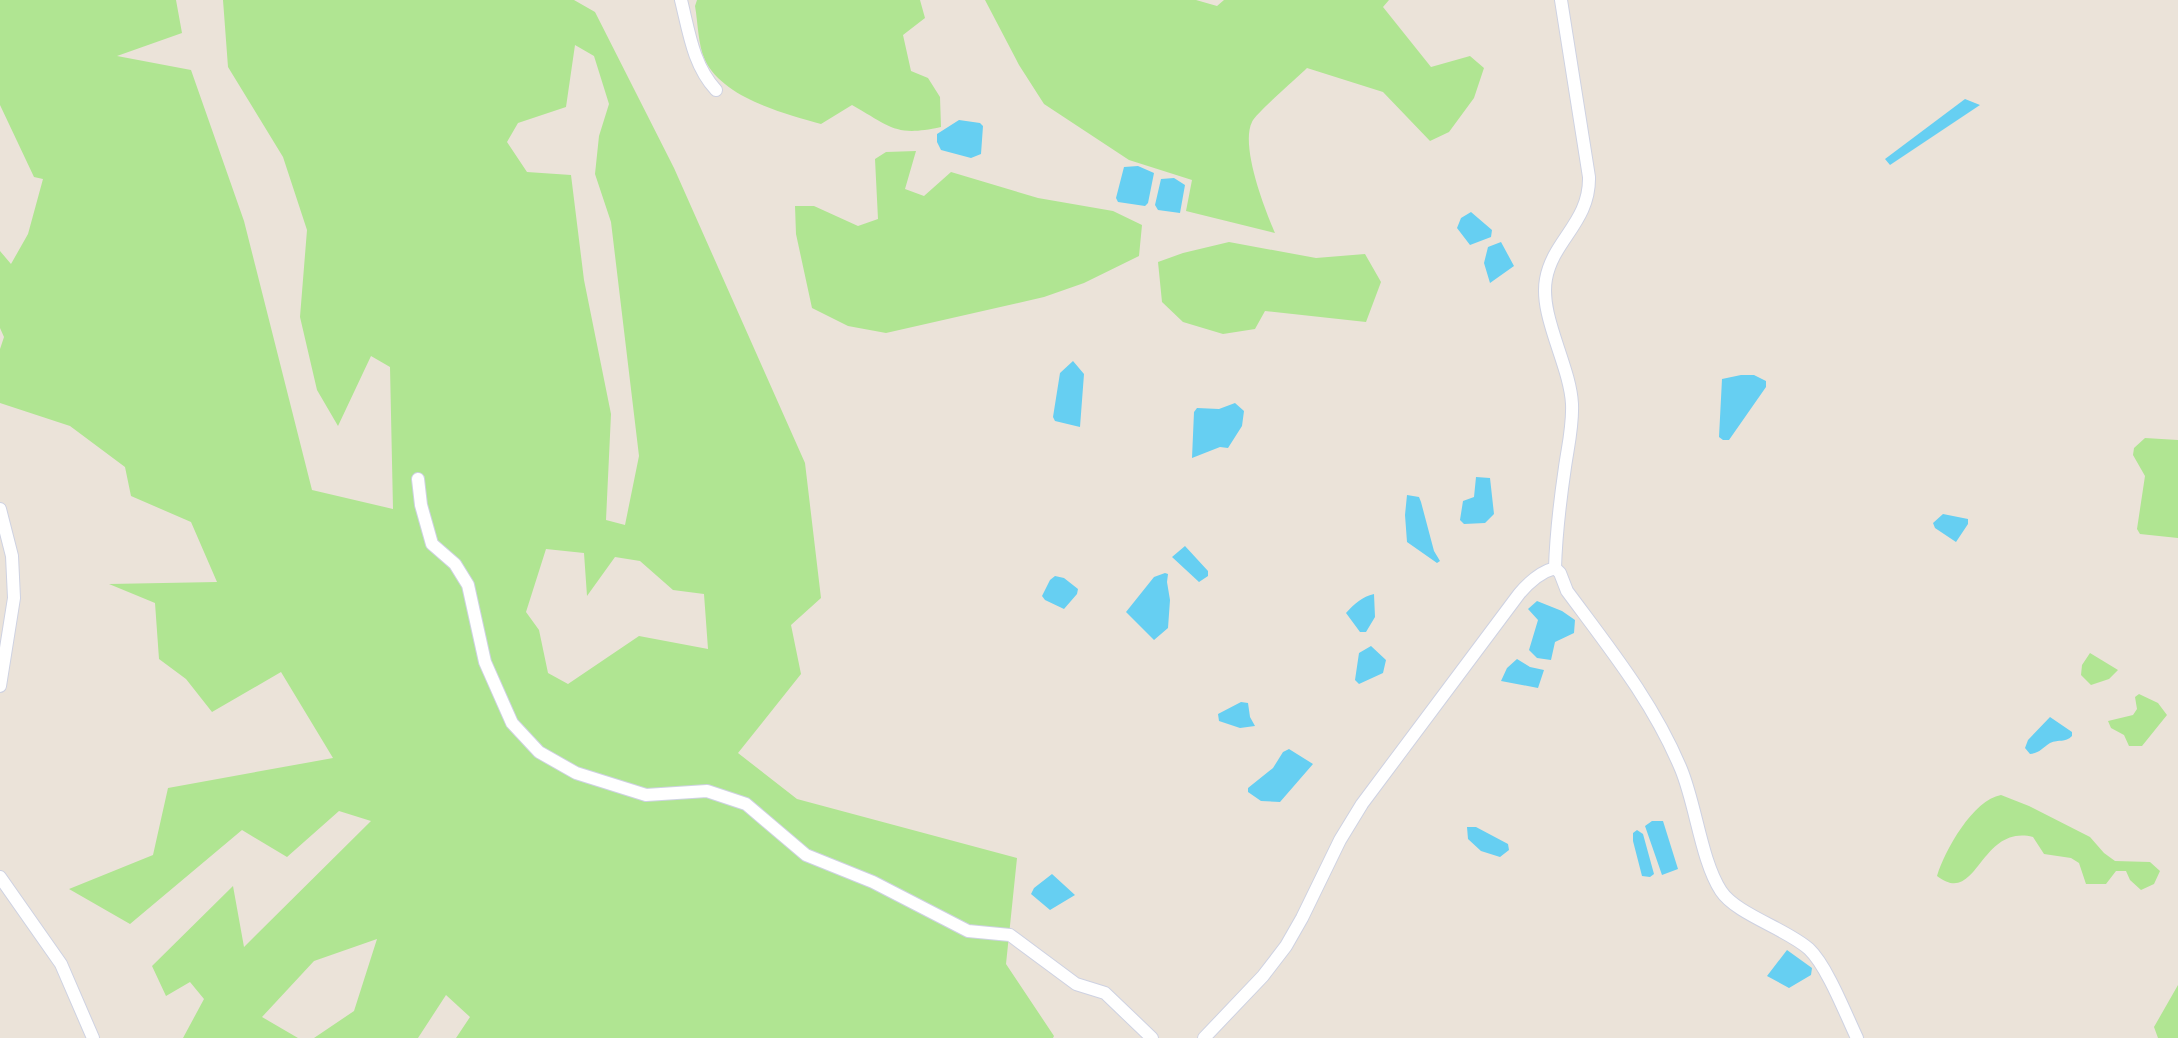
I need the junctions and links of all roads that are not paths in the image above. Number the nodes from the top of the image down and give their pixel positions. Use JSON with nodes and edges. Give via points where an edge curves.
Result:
{"nodes":[{"id":1,"x":681,"y":0,"type":"edge"},
{"id":2,"x":1561,"y":0,"type":"edge"},
{"id":3,"x":716,"y":90,"type":"dead end"},
{"id":4,"x":418,"y":479,"type":"dead end"},
{"id":5,"x":0,"y":509,"type":"edge"},
{"id":6,"x":1555,"y":568,"type":"junction"},
{"id":7,"x":2,"y":660,"type":"edge"},
{"id":8,"x":0,"y":686,"type":"edge"},
{"id":9,"x":0,"y":877,"type":"edge"},
{"id":10,"x":93,"y":1038,"type":"edge"},
{"id":11,"x":1152,"y":1038,"type":"edge"},
{"id":12,"x":1204,"y":1038,"type":"edge"},
{"id":13,"x":1857,"y":1038,"type":"edge"}],
"edges":[{"from":1,"to":3,"type":"street","via":[[695,57]]},
{"from":2,"to":6,"type":"street","via":[[1589,193],[1546,280],[1547,309],[1572,404]]},
{"from":4,"to":11,"type":"street","via":[[432,544],[455,564],[468,585],[485,662],[512,723],[539,752],[576,773],[646,795],[708,791],[746,804],[806,855],[873,882],[968,931],[1010,935],[1076,984],[1105,993]]},
{"from":5,"to":7,"type":"street","via":[[12,556],[14,598]]},
{"from":6,"to":12,"type":"street","via":[[1529,582],[1519,594],[1362,804],[1286,946]]},
{"from":6,"to":13,"type":"street","via":[[1637,684],[1666,738],[1682,771],[1712,873],[1722,892],[1811,950]]},
{"from":7,"to":8,"type":"street"},
{"from":9,"to":10,"type":"street","via":[[61,964]]}]}
